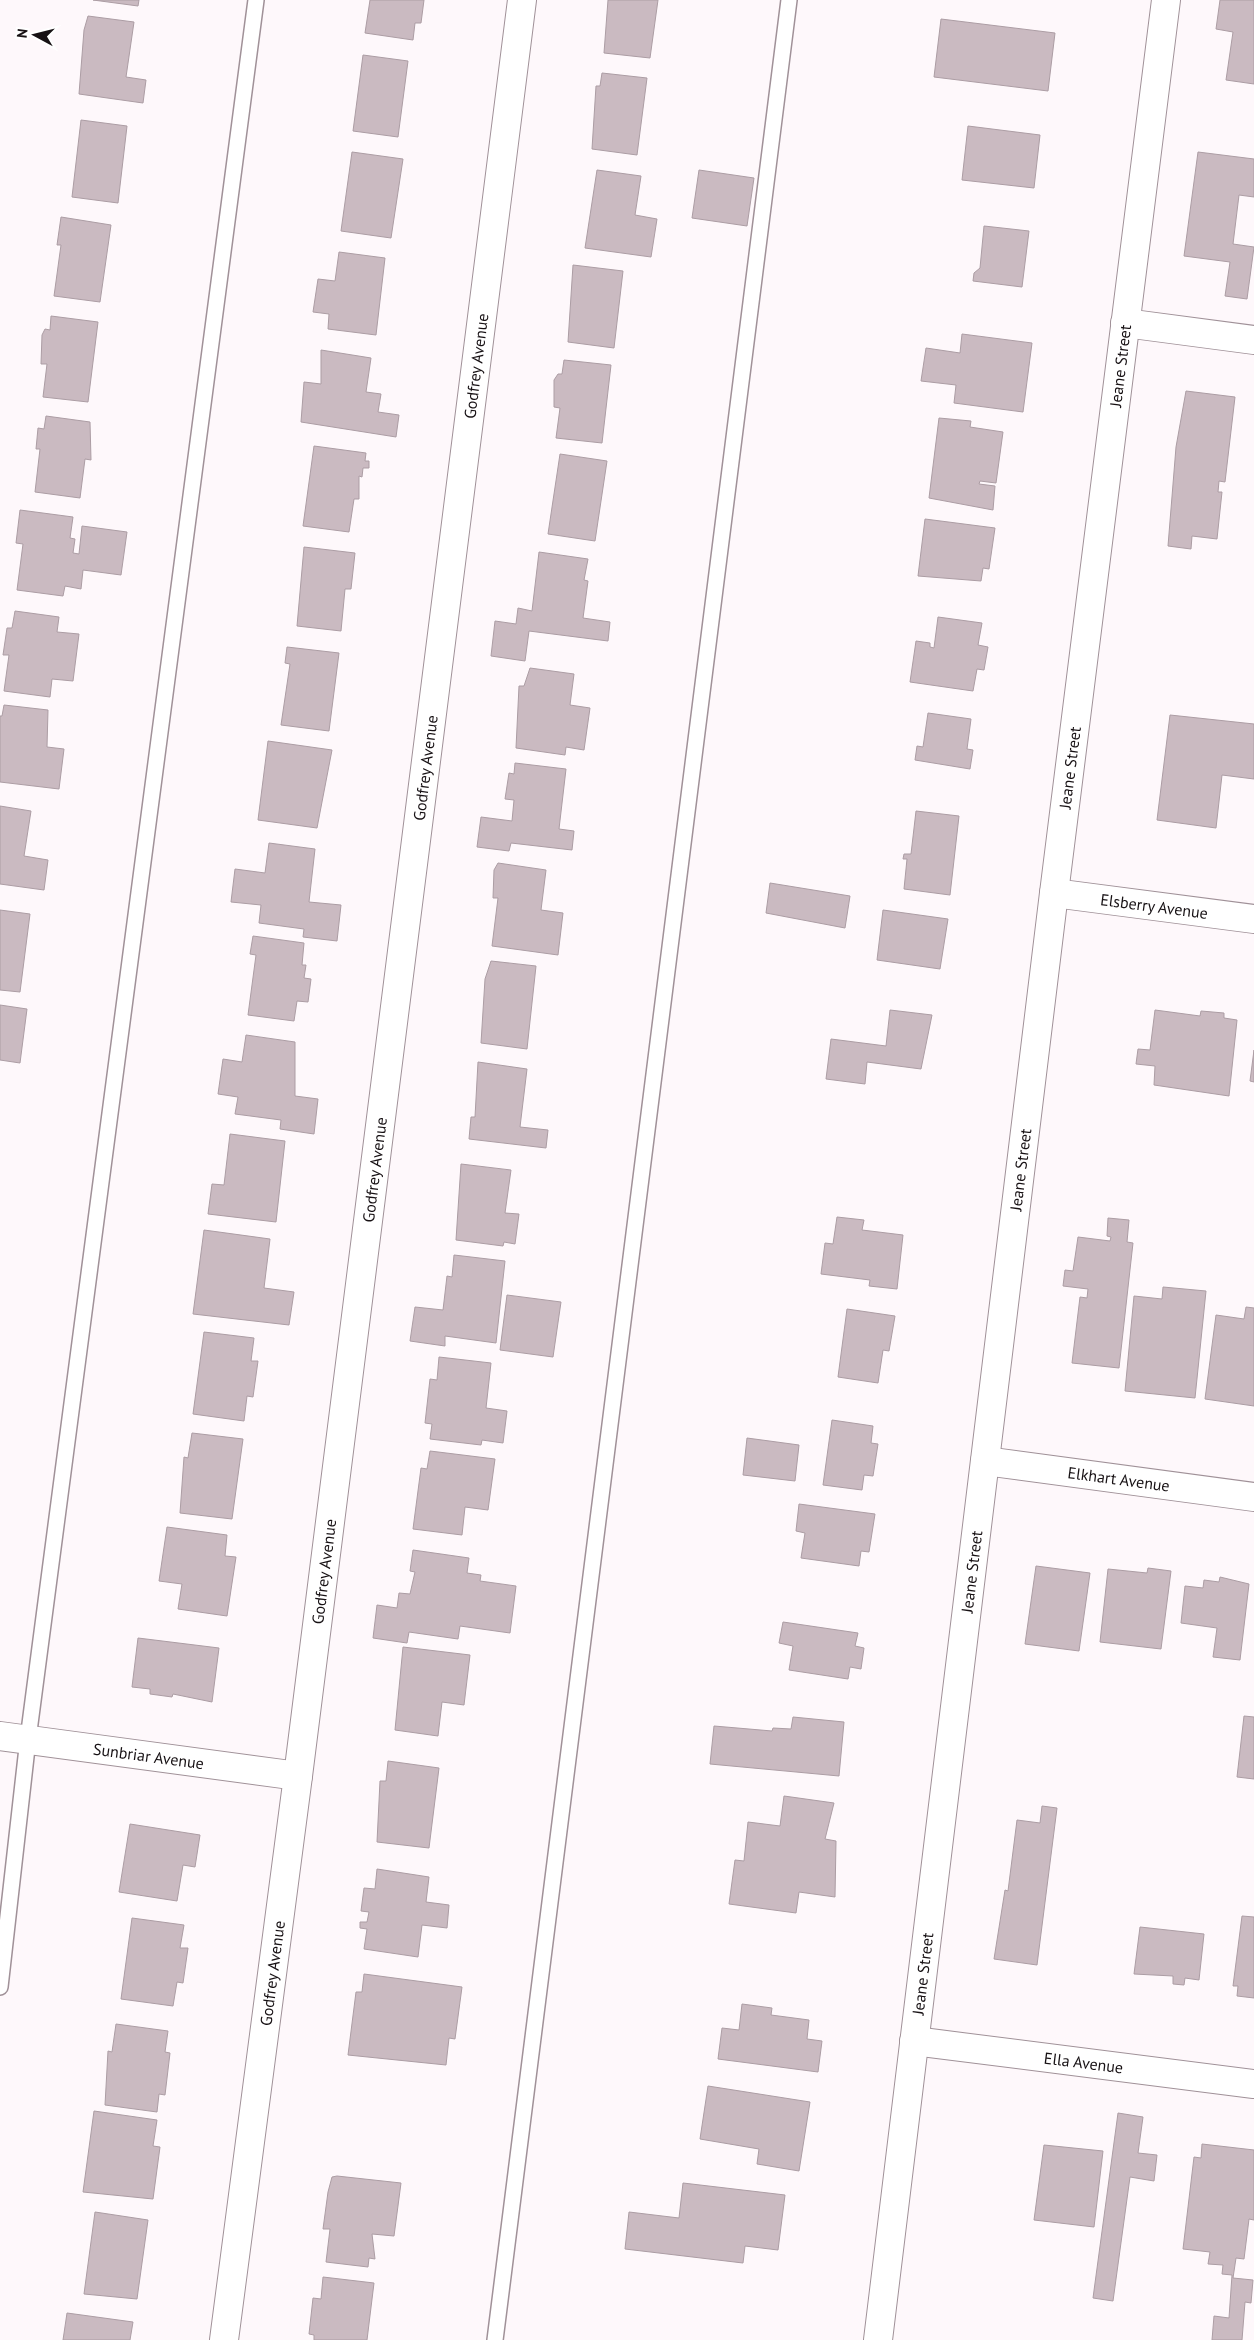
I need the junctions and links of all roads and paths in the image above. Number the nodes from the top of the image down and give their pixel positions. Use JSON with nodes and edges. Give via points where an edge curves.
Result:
{"nodes":[{"id":1,"x":256,"y":0,"type":"edge"},
{"id":2,"x":522,"y":0,"type":"edge"},
{"id":3,"x":789,"y":0,"type":"edge"},
{"id":4,"x":1166,"y":0,"type":"edge"},
{"id":5,"x":1125,"y":323,"type":"junction"},
{"id":6,"x":1254,"y":340,"type":"edge"},
{"id":7,"x":1054,"y":893,"type":"junction"},
{"id":8,"x":1254,"y":919,"type":"edge"},
{"id":9,"x":985,"y":1461,"type":"junction"},
{"id":10,"x":1254,"y":1498,"type":"edge"},
{"id":11,"x":0,"y":1736,"type":"edge"},
{"id":12,"x":28,"y":1740,"type":"junction"},
{"id":13,"x":298,"y":1776,"type":"junction"},
{"id":14,"x":0,"y":1987,"type":"edge"},
{"id":15,"x":914,"y":2041,"type":"junction"},
{"id":16,"x":1254,"y":2084,"type":"edge"},
{"id":17,"x":224,"y":2340,"type":"edge"},
{"id":18,"x":495,"y":2340,"type":"edge"},
{"id":19,"x":878,"y":2340,"type":"edge"}],
"edges":[{"from":1,"to":12,"type":"lane"},
{"from":2,"to":13,"type":"street","name":"Godfrey Avenue"},
{"from":3,"to":18,"type":"lane"},
{"from":4,"to":5,"type":"street","name":"Jeane Street"},
{"from":5,"to":6,"type":"street"},
{"from":5,"to":7,"type":"street","name":"Jeane Street"},
{"from":7,"to":8,"type":"street","name":"Elsberry Avenue"},
{"from":7,"to":9,"type":"street","name":"Jeane Street"},
{"from":9,"to":10,"type":"street","name":"Elkhart Avenue"},
{"from":9,"to":15,"type":"street","name":"Jeane Street"},
{"from":11,"to":12,"type":"street","name":"Sunbriar Avenue"},
{"from":12,"to":13,"type":"street","name":"Sunbriar Avenue"},
{"from":12,"to":14,"type":"lane"},
{"from":13,"to":17,"type":"street","name":"Godfrey Avenue"},
{"from":15,"to":16,"type":"street","name":"Ella Avenue"},
{"from":15,"to":19,"type":"street","name":"Jeane Street"}]}
